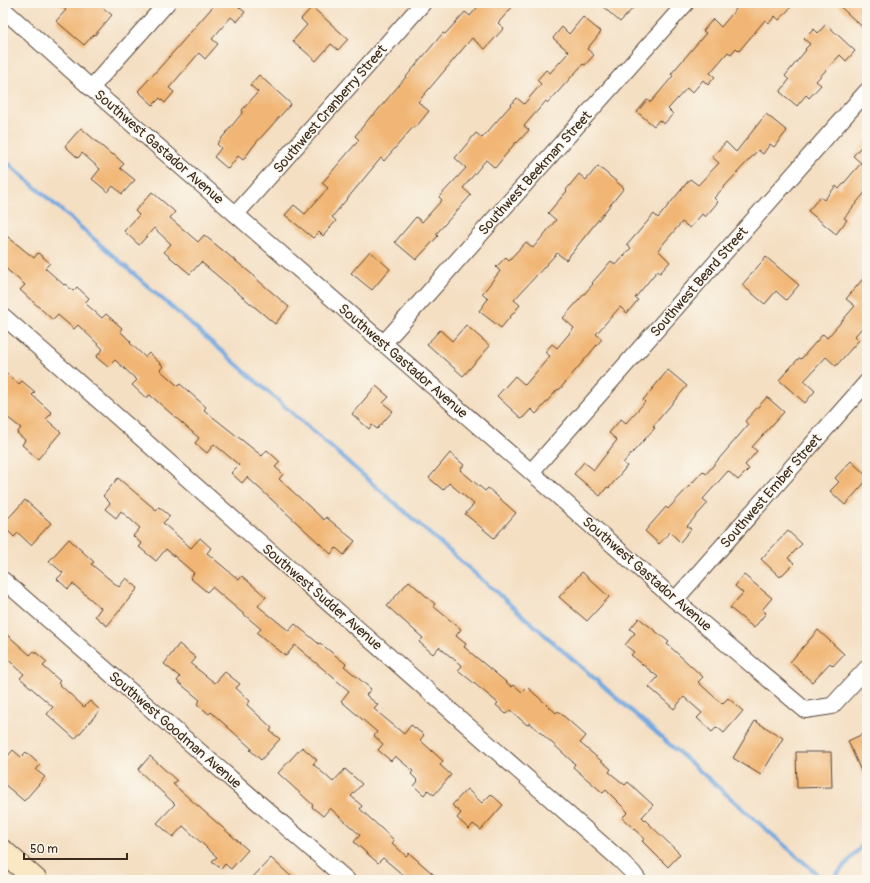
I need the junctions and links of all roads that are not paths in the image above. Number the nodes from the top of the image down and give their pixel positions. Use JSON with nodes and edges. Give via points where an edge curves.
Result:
{"nodes":[{"id":1,"x":167,"y":3,"type":"edge"},
{"id":2,"x":423,"y":3,"type":"edge"},
{"id":3,"x":686,"y":3,"type":"edge"},
{"id":4,"x":3,"y":9,"type":"edge"},
{"id":5,"x":92,"y":88,"type":"junction"},
{"id":6,"x":867,"y":91,"type":"edge"},
{"id":7,"x":236,"y":214,"type":"junction"},
{"id":8,"x":3,"y":316,"type":"edge"},
{"id":9,"x":383,"y":344,"type":"junction"},
{"id":10,"x":867,"y":382,"type":"edge"},
{"id":11,"x":531,"y":472,"type":"junction"},
{"id":12,"x":3,"y":580,"type":"edge"},
{"id":13,"x":675,"y":600,"type":"junction"},
{"id":14,"x":867,"y":668,"type":"edge"},
{"id":15,"x":3,"y":851,"type":"edge"},
{"id":16,"x":36,"y":880,"type":"edge"},
{"id":17,"x":347,"y":880,"type":"edge"},
{"id":18,"x":638,"y":880,"type":"edge"}],
"edges":[{"from":1,"to":5,"type":"street"},
{"from":2,"to":7,"type":"street","name":"Southwest Cranberry Street"},
{"from":3,"to":9,"type":"street","name":"Southwest Beekman Street"},
{"from":4,"to":5,"type":"street","name":"Southwest Gastador Avenue"},
{"from":5,"to":7,"type":"street","name":"Southwest Gastador Avenue"},
{"from":6,"to":11,"type":"street","name":"Southwest Beard Street"},
{"from":7,"to":9,"type":"street","name":"Southwest Gastador Avenue"},
{"from":8,"to":18,"type":"street","name":"Southwest Sudder Avenue","via":[[620,860]]},
{"from":9,"to":11,"type":"street","name":"Southwest Gastador Avenue"},
{"from":10,"to":13,"type":"street","name":"Southwest Ember Street"},
{"from":11,"to":13,"type":"street","name":"Southwest Gastador Avenue"},
{"from":12,"to":17,"type":"street","name":"Southwest Goodman Avenue"},
{"from":13,"to":14,"type":"street","name":"Southwest Gastador Avenue","via":[[805,710],[832,706]]},
{"from":15,"to":16,"type":"street"}]}
